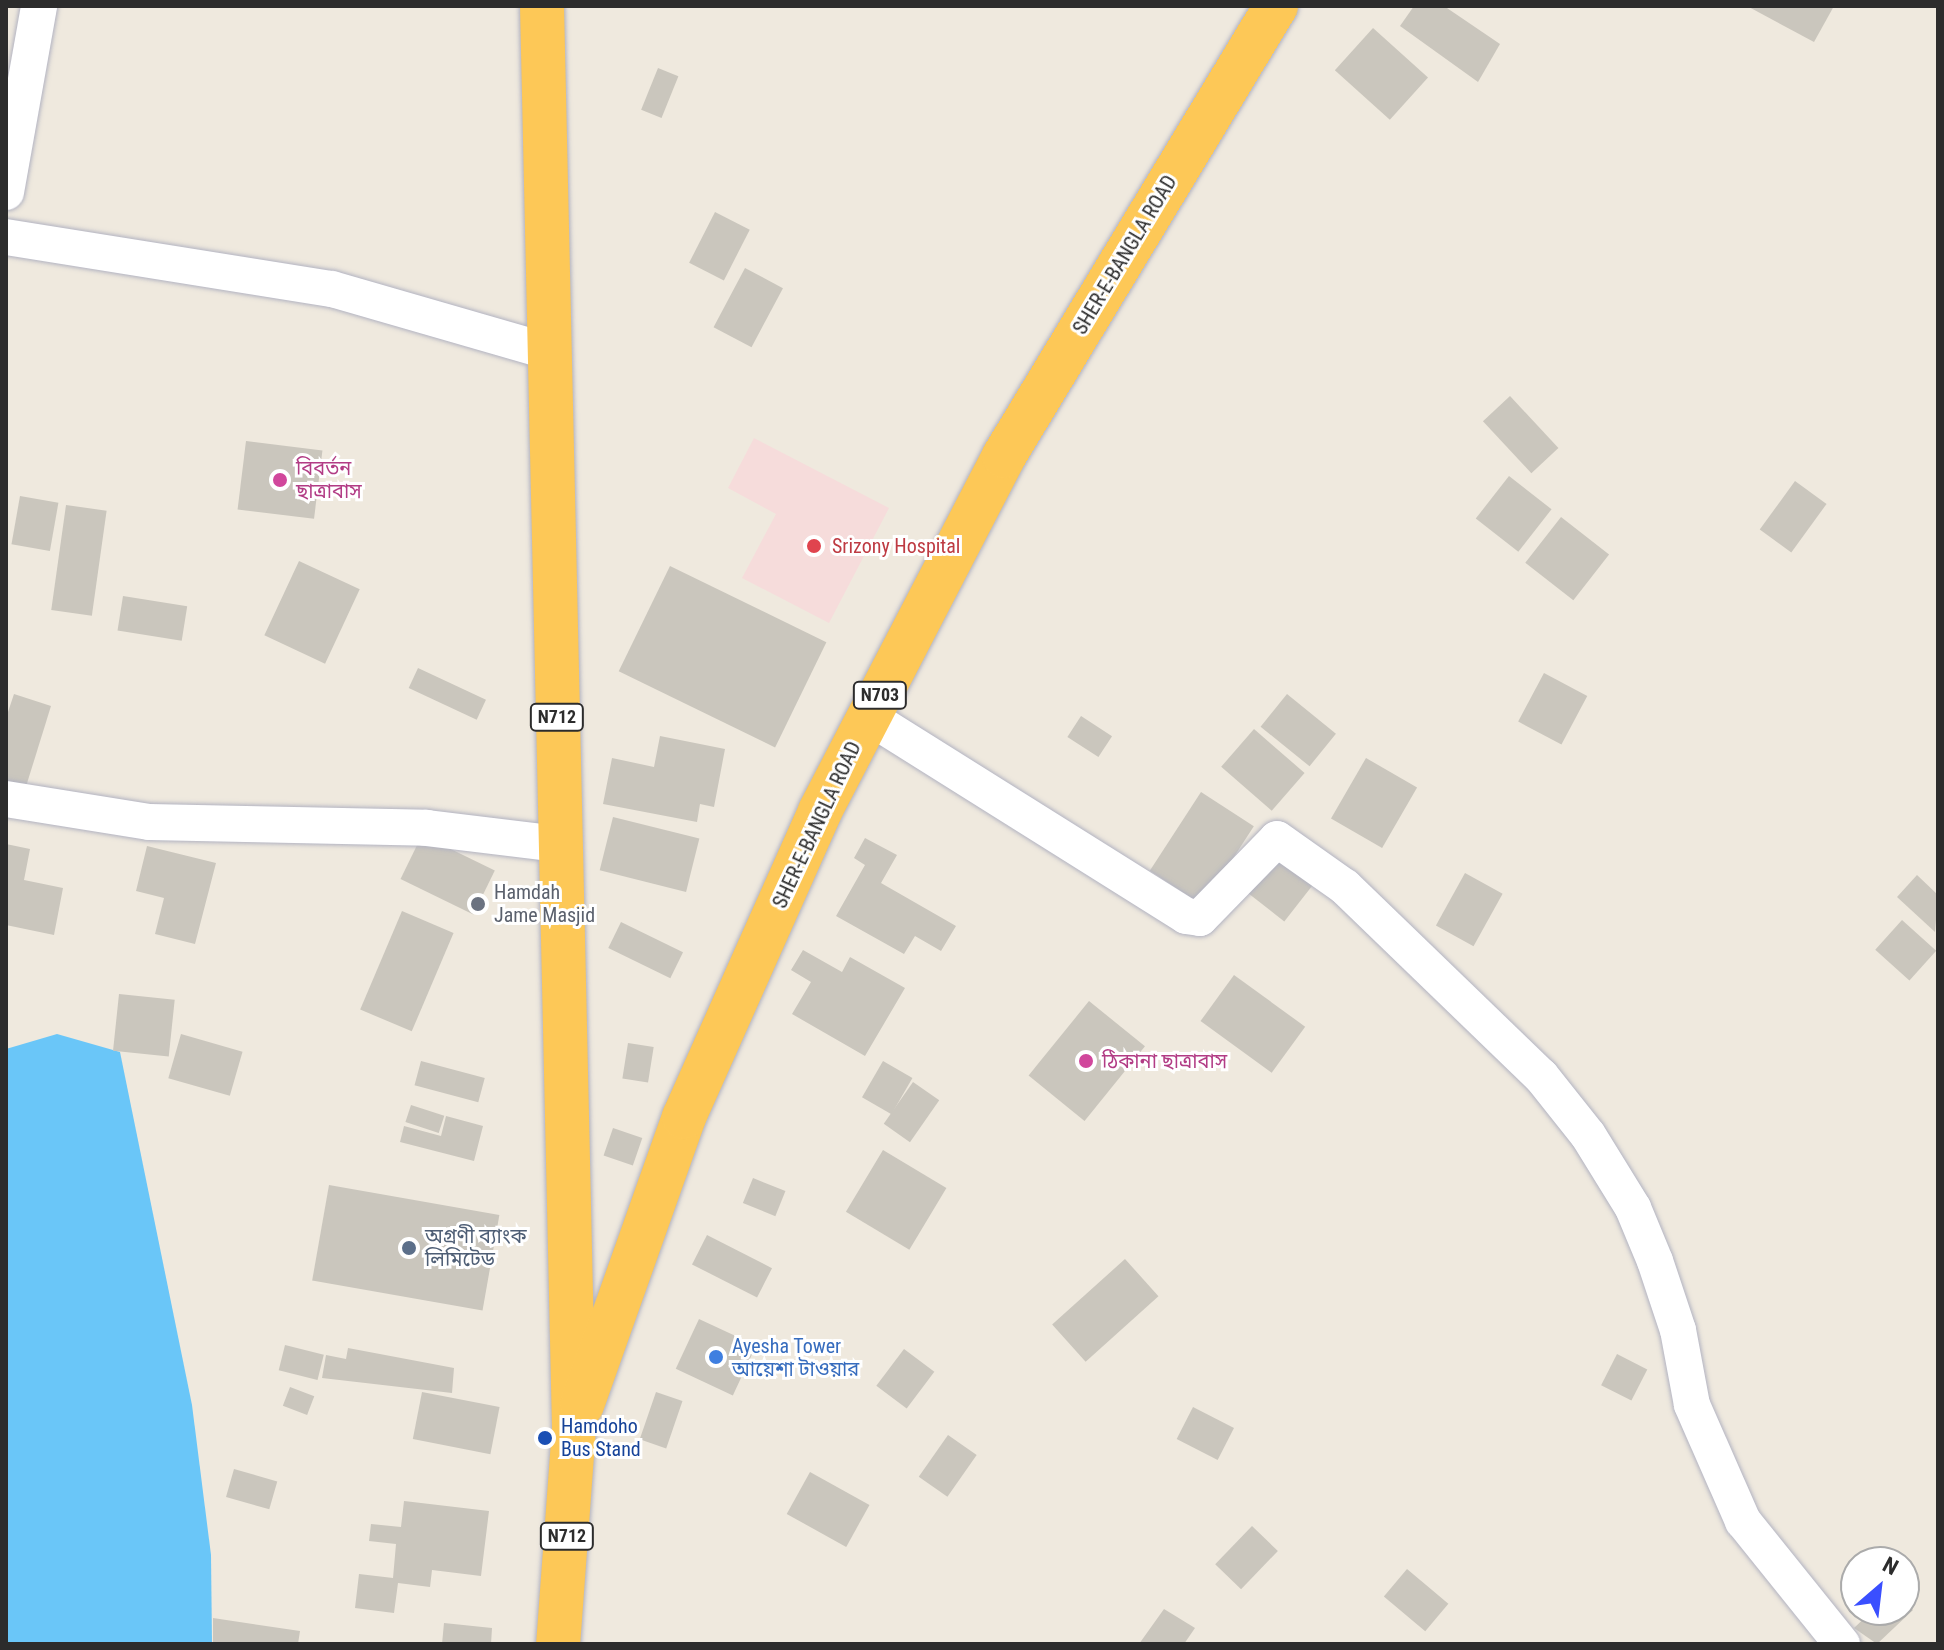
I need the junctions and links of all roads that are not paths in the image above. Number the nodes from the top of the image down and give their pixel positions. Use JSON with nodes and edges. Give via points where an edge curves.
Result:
{"nodes":[{"id":1,"x":39,"y":6,"type":"edge"},
{"id":2,"x":542,"y":6,"type":"edge"},
{"id":3,"x":1276,"y":6,"type":"edge"},
{"id":4,"x":6,"y":192,"type":"edge"},
{"id":5,"x":6,"y":237,"type":"edge"},
{"id":6,"x":550,"y":352,"type":"junction"},
{"id":7,"x":869,"y":717,"type":"junction"},
{"id":8,"x":6,"y":799,"type":"edge"},
{"id":9,"x":560,"y":844,"type":"junction"},
{"id":10,"x":574,"y":1428,"type":"junction"},
{"id":11,"x":558,"y":1644,"type":"edge"},
{"id":12,"x":1842,"y":1644,"type":"edge"}],
"edges":[{"from":1,"to":4,"type":"street"},
{"from":2,"to":6,"type":"highway","number":"N712"},
{"from":3,"to":7,"type":"highway","name":"SHER-E-BANGLA ROAD","number":"N703","via":[[1004,456]]},
{"from":5,"to":6,"type":"street","via":[[332,289]]},
{"from":6,"to":9,"type":"highway","number":"N712"},
{"from":7,"to":10,"type":"highway","name":"SHER-E-BANGLA ROAD","number":"N703","via":[[684,1117]]},
{"from":7,"to":12,"type":"street","via":[[1186,916],[1200,918],[1277,839],[1345,887],[1541,1076],[1588,1135],[1633,1208],[1655,1261],[1678,1330],[1692,1405],[1743,1521]]},
{"from":8,"to":9,"type":"street","via":[[149,822],[427,828]]},
{"from":9,"to":10,"type":"highway","number":"N712"},
{"from":10,"to":11,"type":"highway","number":"N712"}]}
